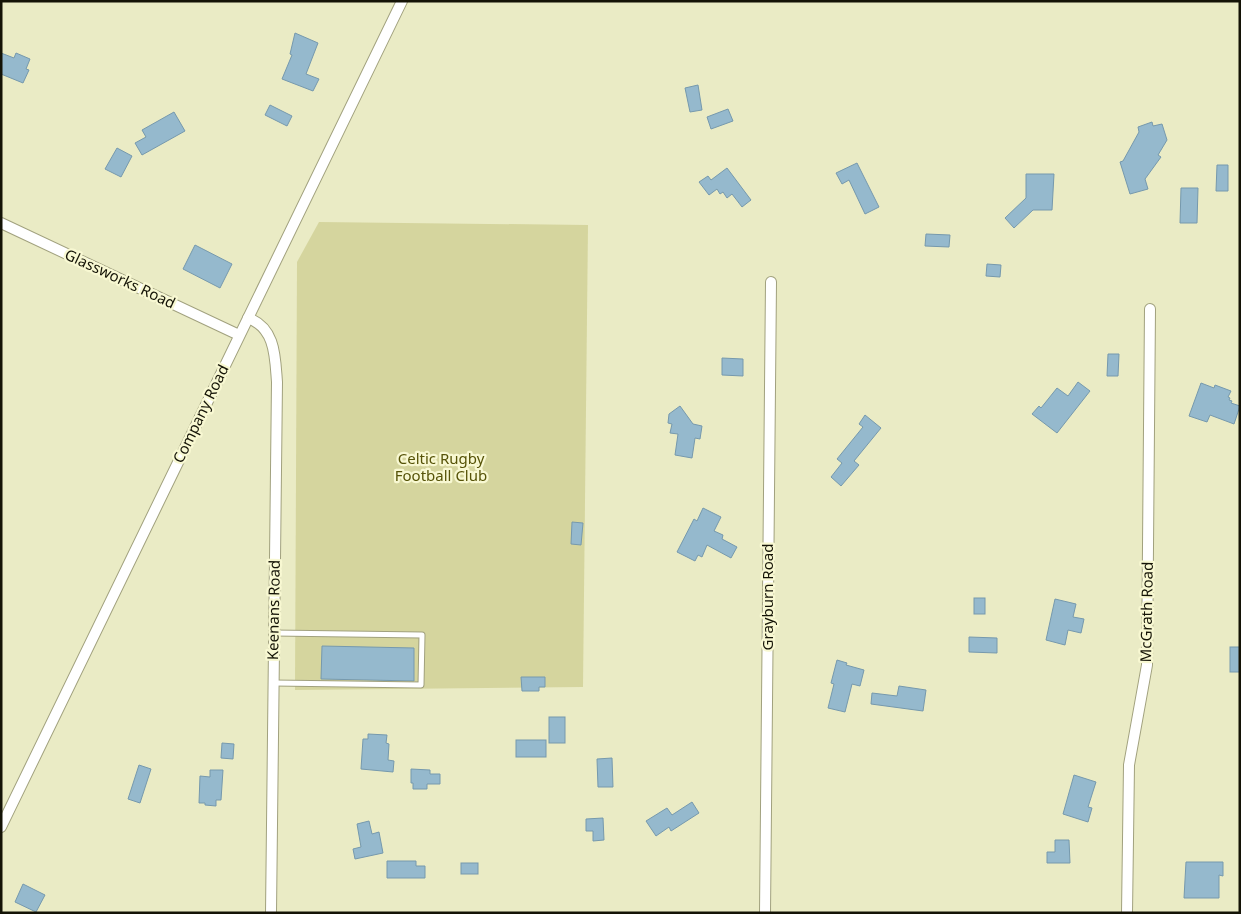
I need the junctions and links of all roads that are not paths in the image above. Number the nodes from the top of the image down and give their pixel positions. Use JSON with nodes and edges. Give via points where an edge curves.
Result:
{"nodes":[{"id":1,"x":402,"y":1,"type":"edge"},
{"id":2,"x":1,"y":223,"type":"edge"},
{"id":3,"x":770,"y":282,"type":"dead end"},
{"id":4,"x":1150,"y":309,"type":"dead end"},
{"id":5,"x":248,"y":318,"type":"junction"},
{"id":6,"x":239,"y":335,"type":"junction"},
{"id":7,"x":274,"y":633,"type":"junction"},
{"id":8,"x":273,"y":683,"type":"junction"},
{"id":9,"x":1,"y":827,"type":"edge"},
{"id":10,"x":271,"y":913,"type":"edge"},
{"id":11,"x":765,"y":913,"type":"edge"},
{"id":12,"x":1128,"y":913,"type":"edge"}],
"edges":[{"from":1,"to":5,"type":"street","name":"Company Road"},
{"from":2,"to":6,"type":"street","name":"Glassworks Road"},
{"from":3,"to":11,"type":"street","name":"Grayburn Road"},
{"from":4,"to":12,"type":"street","name":"McGrath Road","via":[[1147,665],[1129,765]]},
{"from":5,"to":6,"type":"street","name":"Company Road"},
{"from":5,"to":7,"type":"street","name":"Keenans Road","via":[[267,332],[274,348],[277,382]]},
{"from":6,"to":9,"type":"street","name":"Company Road"},
{"from":7,"to":8,"type":"street","name":"Keenans Road"},
{"from":7,"to":8,"type":"lane","via":[[422,635],[421,685]]},
{"from":8,"to":10,"type":"street","name":"Keenans Road"}]}
